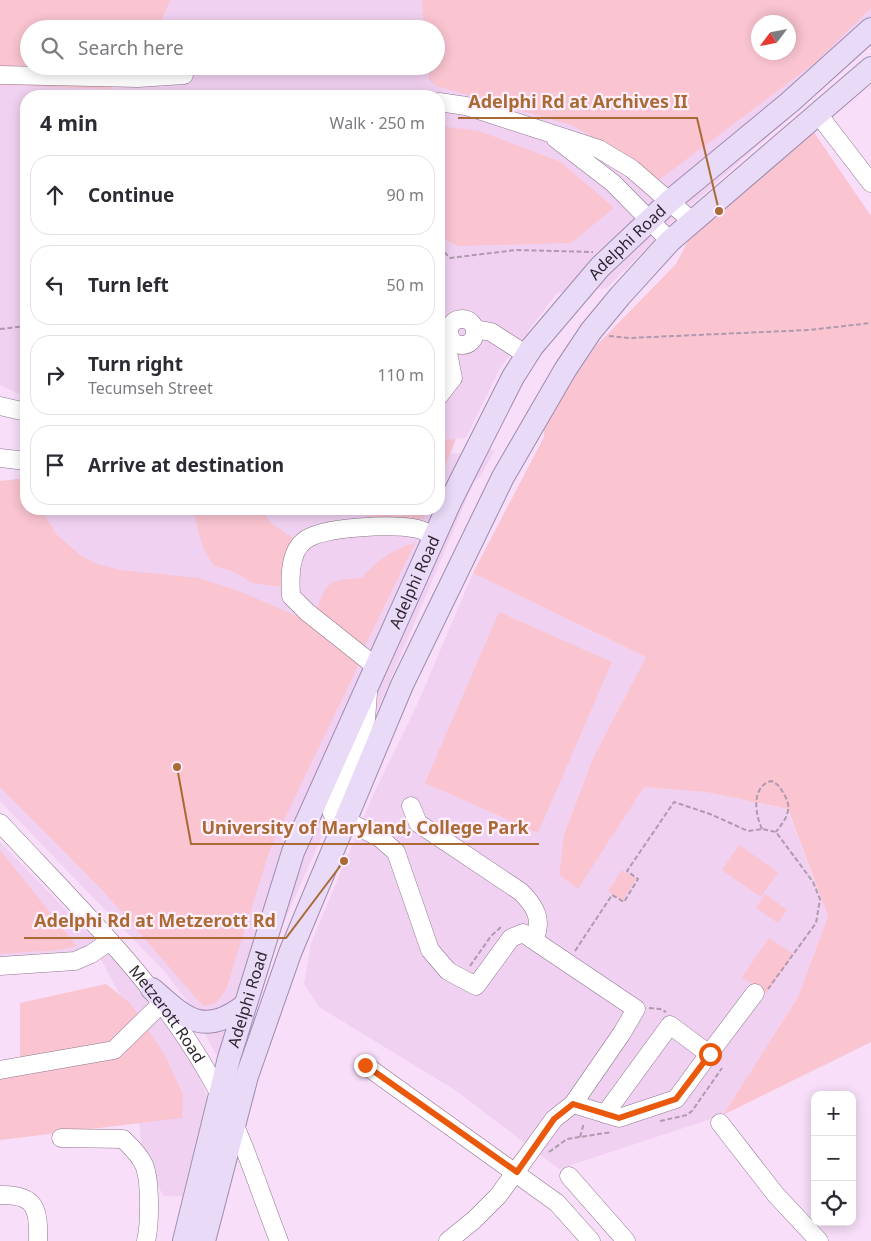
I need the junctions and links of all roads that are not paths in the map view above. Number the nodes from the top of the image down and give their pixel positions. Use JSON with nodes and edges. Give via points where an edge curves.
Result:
{"nodes":[{"id":1,"x":871,"y":29,"type":"edge"},
{"id":2,"x":870,"y":70,"type":"edge"},
{"id":3,"x":0,"y":75,"type":"edge"},
{"id":4,"x":172,"y":75,"type":"edge"},
{"id":5,"x":445,"y":103,"type":"edge"},
{"id":6,"x":818,"y":114,"type":"junction"},
{"id":7,"x":544,"y":130,"type":"junction"},
{"id":8,"x":871,"y":183,"type":"edge"},
{"id":9,"x":670,"y":201,"type":"junction"},
{"id":10,"x":651,"y":220,"type":"junction"},
{"id":11,"x":693,"y":222,"type":"junction"},
{"id":12,"x":670,"y":240,"type":"junction"},
{"id":13,"x":527,"y":355,"type":"junction"},
{"id":14,"x":445,"y":388,"type":"edge"},
{"id":15,"x":0,"y":406,"type":"edge"},
{"id":16,"x":20,"y":411,"type":"edge"},
{"id":17,"x":0,"y":458,"type":"edge"},
{"id":18,"x":20,"y":460,"type":"edge"},
{"id":19,"x":435,"y":538,"type":"junction"},
{"id":20,"x":372,"y":674,"type":"junction"},
{"id":21,"x":411,"y":806,"type":"dead end"},
{"id":22,"x":345,"y":821,"type":"junction"},
{"id":23,"x":0,"y":823,"type":"edge"},
{"id":24,"x":534,"y":940,"type":"junction"},
{"id":25,"x":110,"y":941,"type":"junction"},
{"id":26,"x":0,"y":966,"type":"edge"},
{"id":27,"x":755,"y":993,"type":"road end"},
{"id":28,"x":157,"y":996,"type":"junction"},
{"id":29,"x":244,"y":1006,"type":"junction"},
{"id":30,"x":710,"y":1054,"type":"junction"},
{"id":31,"x":365,"y":1065,"type":"dead end"},
{"id":32,"x":0,"y":1070,"type":"edge"},
{"id":33,"x":221,"y":1097,"type":"junction"},
{"id":34,"x":580,"y":1107,"type":"junction"},
{"id":35,"x":605,"y":1114,"type":"junction"},
{"id":36,"x":720,"y":1124,"type":"dead end"},
{"id":37,"x":233,"y":1125,"type":"junction"},
{"id":38,"x":61,"y":1138,"type":"dead end"},
{"id":39,"x":517,"y":1172,"type":"junction"},
{"id":40,"x":570,"y":1176,"type":"dead end"},
{"id":41,"x":0,"y":1195,"type":"edge"},
{"id":42,"x":38,"y":1241,"type":"edge"},
{"id":43,"x":146,"y":1241,"type":"edge"},
{"id":44,"x":184,"y":1241,"type":"edge"},
{"id":45,"x":204,"y":1241,"type":"edge"},
{"id":46,"x":279,"y":1241,"type":"edge"},
{"id":47,"x":448,"y":1241,"type":"edge"},
{"id":48,"x":591,"y":1241,"type":"edge"},
{"id":49,"x":626,"y":1241,"type":"edge"},
{"id":50,"x":819,"y":1241,"type":"edge"}],
"edges":[{"from":1,"to":9,"type":"main road","name":"Adelphi Road","via":[[790,102]]},
{"from":2,"to":6,"type":"main road","name":"Adelphi Road"},
{"from":3,"to":4,"type":"street","via":[[138,78]]},
{"from":5,"to":7,"type":"street","via":[[466,106]]},
{"from":6,"to":8,"type":"street"},
{"from":6,"to":11,"type":"main road","name":"Adelphi Road"},
{"from":7,"to":9,"type":"street","via":[[615,157]]},
{"from":7,"to":10,"type":"street","via":[[613,183]]},
{"from":9,"to":10,"type":"main road","name":"Adelphi Road"},
{"from":9,"to":11,"type":"street"},
{"from":10,"to":12,"type":"street"},
{"from":10,"to":13,"type":"main road","name":"Adelphi Road","via":[[612,255]]},
{"from":11,"to":12,"type":"main road","name":"Adelphi Road"},
{"from":12,"to":22,"type":"main road","name":"Adelphi Road","via":[[594,327],[503,477],[402,685]]},
{"from":13,"to":14,"type":"street","via":[[491,332],[475,329],[470,343],[454,340],[458,361],[452,368],[453,378]]},
{"from":13,"to":19,"type":"main road","name":"Adelphi Road","via":[[479,443]]},
{"from":15,"to":16,"type":"street"},
{"from":17,"to":18,"type":"street"},
{"from":19,"to":20,"type":"main road","name":"Adelphi Road"},
{"from":19,"to":20,"type":"street","via":[[420,529],[408,528],[334,531],[316,534],[302,542],[295,555],[290,575],[291,596]]},
{"from":20,"to":22,"type":"street","via":[[366,719],[333,806],[332,813]]},
{"from":20,"to":29,"type":"main road","name":"Adelphi Road","via":[[293,852]]},
{"from":21,"to":24,"type":"street","via":[[418,824],[530,902],[539,925]]},
{"from":22,"to":24,"type":"street","via":[[380,838],[396,852],[430,950],[448,971],[476,986],[511,938],[523,933]]},
{"from":22,"to":37,"type":"main road","name":"Adelphi Road","via":[[290,953]]},
{"from":23,"to":25,"type":"street","name":"Metzerott Road"},
{"from":24,"to":34,"type":"street","via":[[636,1009]]},
{"from":25,"to":26,"type":"street","via":[[75,961]]},
{"from":25,"to":28,"type":"street","name":"Metzerott Road"},
{"from":27,"to":30,"type":"street"},
{"from":28,"to":29,"type":"main road","via":[[184,1017],[207,1023],[227,1019]]},
{"from":28,"to":32,"type":"street","via":[[114,1050]]},
{"from":28,"to":33,"type":"street","name":"Metzerott Road"},
{"from":29,"to":33,"type":"main road","name":"Adelphi Road"},
{"from":30,"to":35,"type":"street","via":[[676,1099],[619,1118]]},
{"from":30,"to":35,"type":"street","via":[[670,1025]]},
{"from":31,"to":39,"type":"street"},
{"from":33,"to":37,"type":"street","name":"Metzerott Road"},
{"from":33,"to":44,"type":"main road","name":"Adelphi Road"},
{"from":34,"to":35,"type":"street"},
{"from":34,"to":39,"type":"street","via":[[554,1119]]},
{"from":36,"to":50,"type":"street"},
{"from":37,"to":45,"type":"main road","name":"Adelphi Road"},
{"from":37,"to":46,"type":"street","name":"Metzerott Road"},
{"from":38,"to":43,"type":"street","via":[[123,1139],[136,1151],[145,1165],[149,1229]]},
{"from":39,"to":47,"type":"street","via":[[474,1220]]},
{"from":39,"to":48,"type":"street","via":[[556,1203]]},
{"from":40,"to":49,"type":"street"},
{"from":41,"to":42,"type":"street","via":[[19,1195],[32,1202],[38,1214]]}]}
